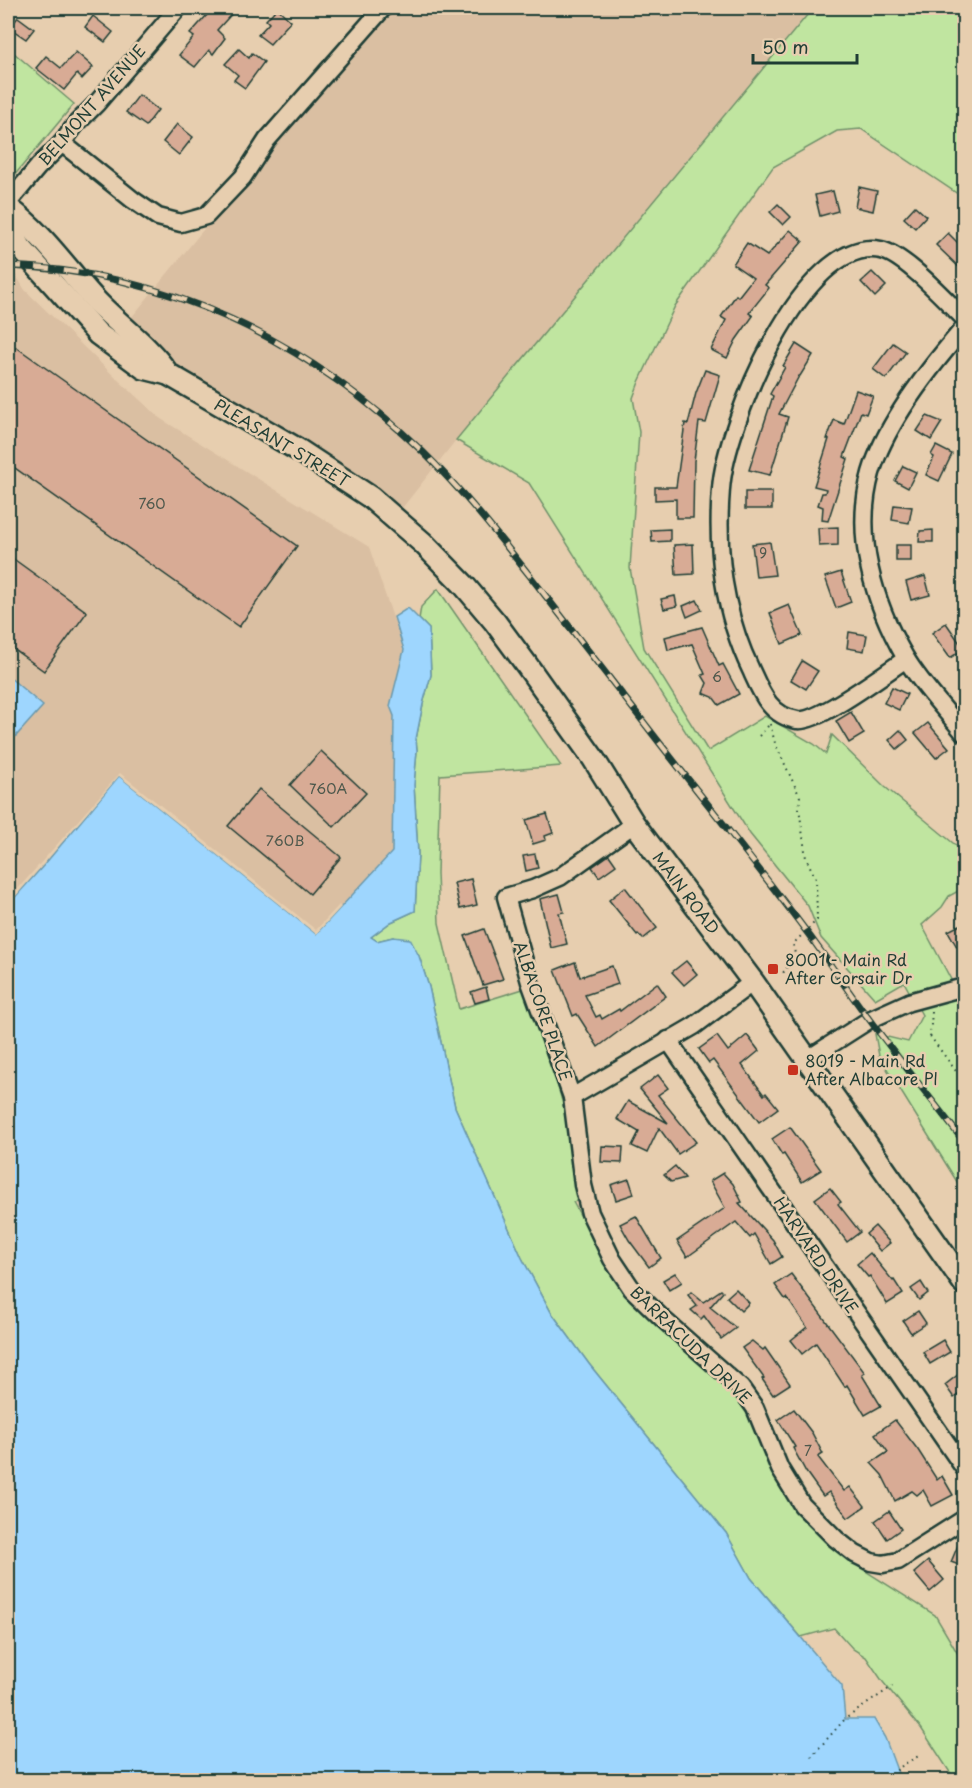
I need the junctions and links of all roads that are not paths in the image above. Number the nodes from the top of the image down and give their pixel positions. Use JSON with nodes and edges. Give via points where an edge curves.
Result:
{"nodes":[{"id":1,"x":178,"y":8,"type":"edge"},
{"id":2,"x":383,"y":8,"type":"edge"},
{"id":3,"x":62,"y":142,"type":"junction"},
{"id":4,"x":8,"y":203,"type":"edge"},
{"id":5,"x":8,"y":208,"type":"edge"},
{"id":6,"x":8,"y":227,"type":"edge"},
{"id":7,"x":964,"y":318,"type":"edge"},
{"id":8,"x":964,"y":328,"type":"edge"},
{"id":9,"x":168,"y":375,"type":"junction"},
{"id":10,"x":392,"y":516,"type":"joint"},
{"id":11,"x":906,"y":658,"type":"junction"},
{"id":12,"x":964,"y":733,"type":"edge"},
{"id":13,"x":634,"y":824,"type":"junction"},
{"id":14,"x":753,"y":982,"type":"junction"},
{"id":15,"x":964,"y":987,"type":"edge"},
{"id":16,"x":668,"y":1040,"type":"junction"},
{"id":17,"x":808,"y":1059,"type":"junction"},
{"id":18,"x":572,"y":1096,"type":"junction"},
{"id":19,"x":964,"y":1283,"type":"edge"},
{"id":20,"x":964,"y":1468,"type":"edge"},
{"id":21,"x":964,"y":1519,"type":"edge"}],
"edges":[{"from":1,"to":3,"type":"street","name":"BELMONT AVENUE"},
{"from":2,"to":3,"type":"street","via":[[206,216],[181,223],[158,217]]},
{"from":3,"to":4,"type":"street","name":"BELMONT AVENUE"},
{"from":5,"to":9,"type":"main road","name":"PLEASANT STREET","via":[[26,221],[107,312],[156,356]]},
{"from":6,"to":9,"type":"main road","name":"PLEASANT STREET","via":[[21,248],[98,334],[144,368]]},
{"from":7,"to":11,"type":"street","via":[[896,256],[875,249],[838,259],[808,288],[783,323],[747,393],[721,485],[722,569],[730,612],[745,657],[774,719],[814,718]]},
{"from":8,"to":11,"type":"street","via":[[894,424],[871,475],[866,517],[870,571],[877,598]]},
{"from":9,"to":10,"type":"main road","name":"PLEASANT STREET","via":[[297,450]]},
{"from":10,"to":13,"type":"main road","name":"MAIN ROAD","via":[[463,584],[495,622],[593,758]]},
{"from":11,"to":12,"type":"street"},
{"from":13,"to":14,"type":"main road","name":"MAIN ROAD"},
{"from":13,"to":18,"type":"street","name":"ALBACORE PLACE","via":[[561,877],[506,897],[530,982]]},
{"from":14,"to":16,"type":"street","name":"ALBACORE PLACE","via":[[694,1026]]},
{"from":14,"to":17,"type":"main road","name":"MAIN ROAD"},
{"from":15,"to":17,"type":"street","via":[[909,1002],[869,1020]]},
{"from":16,"to":18,"type":"street","name":"ALBACORE PLACE"},
{"from":16,"to":20,"type":"street","name":"HARVARD DRIVE"},
{"from":17,"to":19,"type":"main road","name":"MAIN ROAD"},
{"from":18,"to":21,"type":"street","name":"BARRACUDA DRIVE","via":[[583,1185],[590,1213],[612,1259],[632,1288],[656,1312],[741,1388],[755,1408],[780,1469],[802,1505],[855,1554],[883,1564],[898,1561]]}]}
